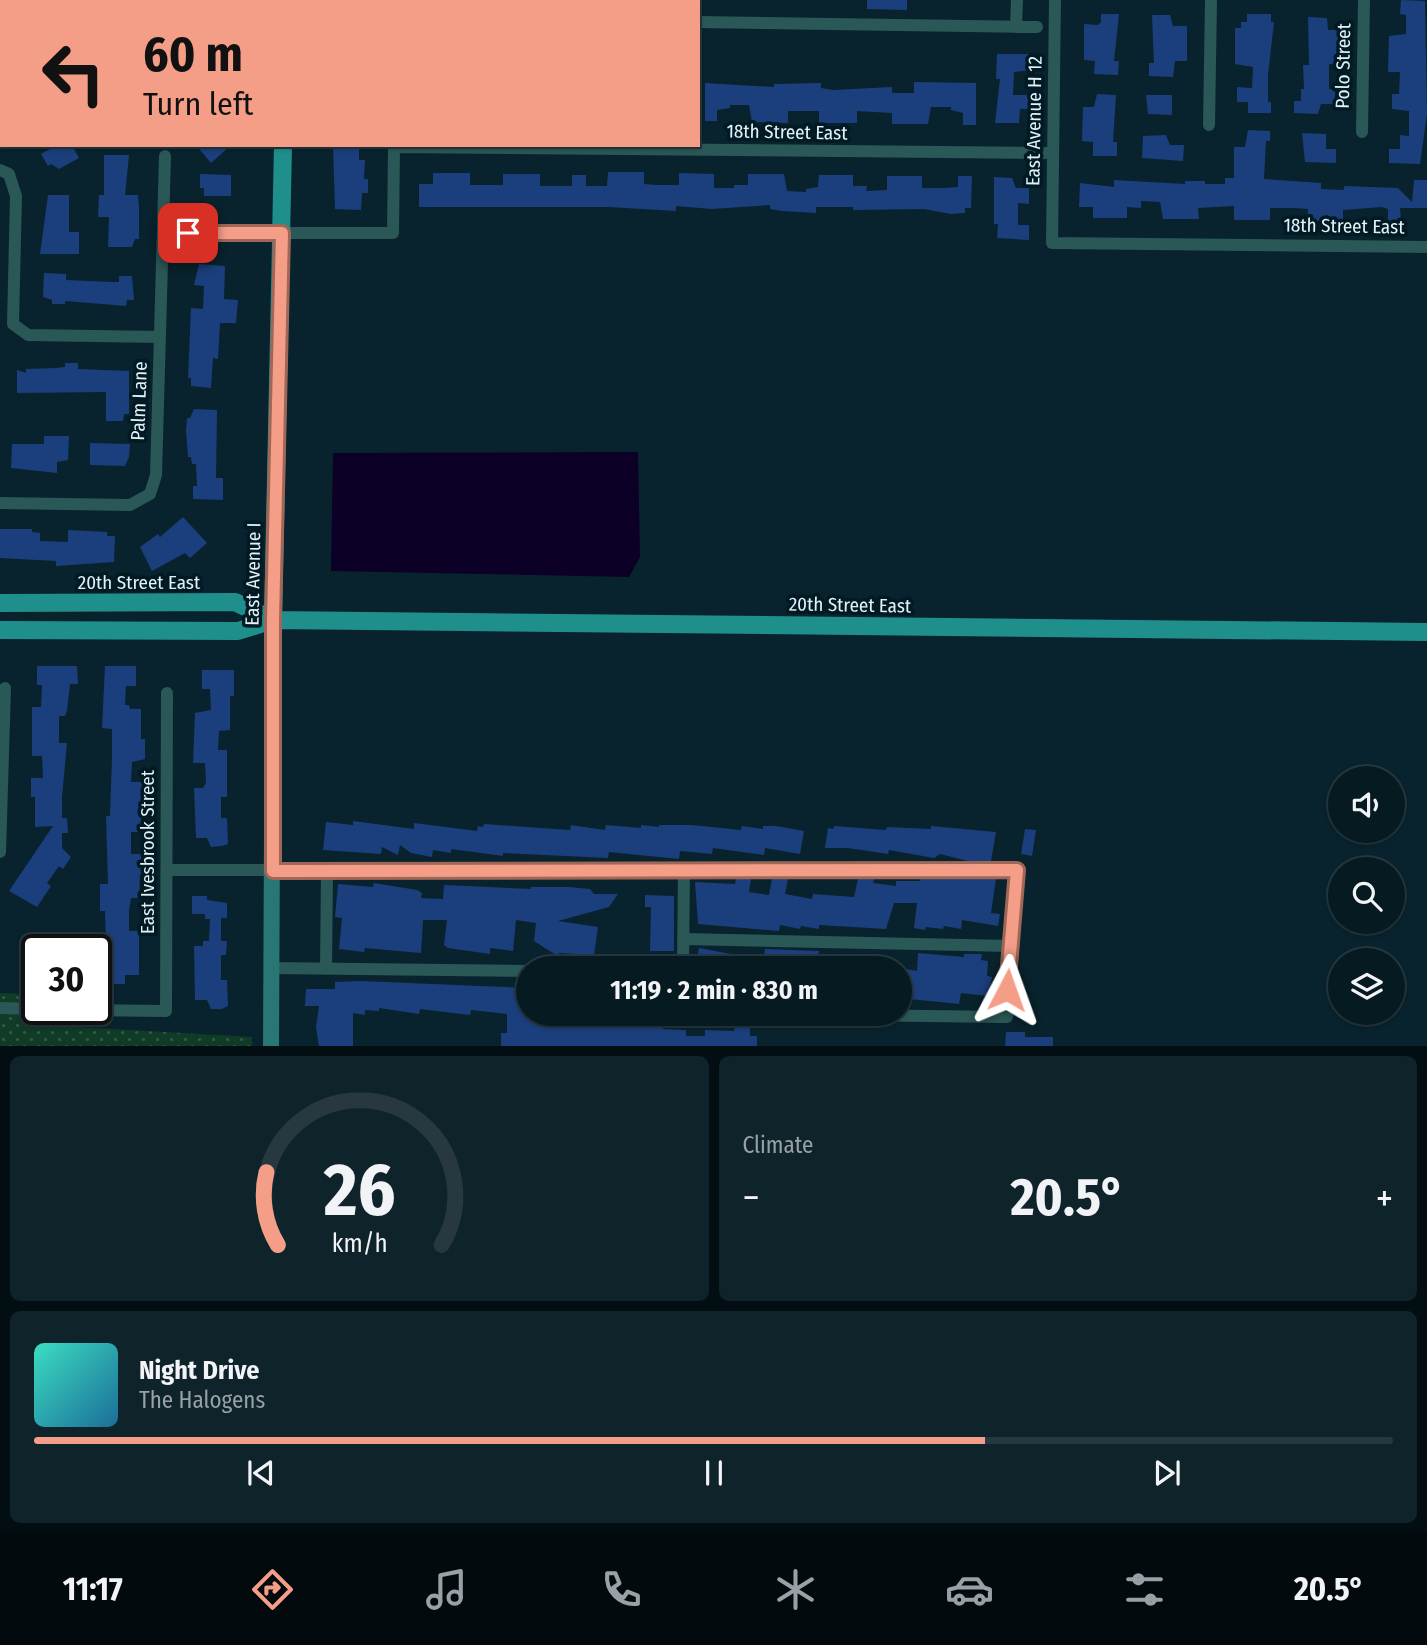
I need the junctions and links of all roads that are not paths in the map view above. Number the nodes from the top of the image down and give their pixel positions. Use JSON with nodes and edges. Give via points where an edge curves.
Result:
{"nodes":[{"id":1,"x":1017,"y":0,"type":"edge"},
{"id":2,"x":1055,"y":0,"type":"edge"},
{"id":3,"x":1210,"y":0,"type":"edge"},
{"id":4,"x":1364,"y":0,"type":"edge"},
{"id":5,"x":700,"y":22,"type":"edge"},
{"id":6,"x":1016,"y":27,"type":"junction"},
{"id":7,"x":1037,"y":27,"type":"dead end"},
{"id":8,"x":1209,"y":125,"type":"dead end"},
{"id":9,"x":1362,"y":132,"type":"dead end"},
{"id":10,"x":283,"y":147,"type":"edge"},
{"id":11,"x":1053,"y":153,"type":"junction"},
{"id":12,"x":165,"y":156,"type":"dead end"},
{"id":13,"x":0,"y":170,"type":"edge"},
{"id":14,"x":165,"y":233,"type":"junction"},
{"id":15,"x":282,"y":233,"type":"junction"},
{"id":16,"x":1052,"y":243,"type":"joint"},
{"id":17,"x":1427,"y":247,"type":"edge"},
{"id":18,"x":160,"y":337,"type":"junction"},
{"id":19,"x":0,"y":503,"type":"edge"},
{"id":20,"x":0,"y":603,"type":"edge"},
{"id":21,"x":273,"y":620,"type":"junction"},
{"id":22,"x":0,"y":630,"type":"edge"},
{"id":23,"x":1427,"y":632,"type":"edge"},
{"id":24,"x":5,"y":688,"type":"dead end"},
{"id":25,"x":167,"y":693,"type":"dead end"},
{"id":26,"x":0,"y":852,"type":"edge"},
{"id":27,"x":684,"y":869,"type":"junction"},
{"id":28,"x":167,"y":870,"type":"junction"},
{"id":29,"x":273,"y":871,"type":"junction"},
{"id":30,"x":327,"y":872,"type":"junction"},
{"id":31,"x":683,"y":939,"type":"junction"},
{"id":32,"x":1012,"y":946,"type":"junction"},
{"id":33,"x":683,"y":956,"type":"edge"},
{"id":34,"x":271,"y":968,"type":"junction"},
{"id":35,"x":326,"y":969,"type":"junction"},
{"id":36,"x":516,"y":971,"type":"edge"},
{"id":37,"x":0,"y":1008,"type":"edge"},
{"id":38,"x":21,"y":1009,"type":"edge"},
{"id":39,"x":112,"y":1011,"type":"edge"},
{"id":40,"x":912,"y":1016,"type":"edge"},
{"id":41,"x":271,"y":1046,"type":"edge"}],
"edges":[{"from":1,"to":6,"type":"street"},
{"from":2,"to":11,"type":"street","name":"East Avenue H 12"},
{"from":3,"to":8,"type":"street"},
{"from":4,"to":9,"type":"street","name":"Polo Street"},
{"from":5,"to":6,"type":"street"},
{"from":6,"to":7,"type":"street"},
{"from":10,"to":15,"type":"main road","name":"East Avenue I"},
{"from":11,"to":15,"type":"street","name":"18th Street East","via":[[394,147],[393,233]]},
{"from":11,"to":16,"type":"street","name":"East Avenue H 12"},
{"from":12,"to":14,"type":"street","name":"Palm Lane"},
{"from":13,"to":18,"type":"street","via":[[9,174],[16,196],[13,324],[28,335]]},
{"from":14,"to":15,"type":"street"},
{"from":14,"to":18,"type":"street","name":"Palm Lane"},
{"from":15,"to":21,"type":"main road","name":"East Avenue I"},
{"from":16,"to":17,"type":"street","name":"18th Street East"},
{"from":18,"to":19,"type":"street","name":"Palm Lane","via":[[156,475],[150,494],[130,505]]},
{"from":20,"to":21,"type":"main road","name":"20th Street East","via":[[235,603]]},
{"from":21,"to":22,"type":"main road","name":"20th Street East","via":[[238,631]]},
{"from":21,"to":23,"type":"main road","name":"20th Street East"},
{"from":21,"to":29,"type":"main road","name":"East Avenue I"},
{"from":24,"to":26,"type":"street"},
{"from":25,"to":28,"type":"street","name":"East Ivesbrook Street"},
{"from":27,"to":30,"type":"street"},
{"from":27,"to":31,"type":"street"},
{"from":27,"to":32,"type":"street","via":[[1017,870]]},
{"from":28,"to":29,"type":"street"},
{"from":28,"to":39,"type":"street","name":"East Ivesbrook Street","via":[[166,1012]]},
{"from":29,"to":30,"type":"street"},
{"from":29,"to":34,"type":"main road","name":"East Avenue I"},
{"from":30,"to":35,"type":"street"},
{"from":31,"to":32,"type":"street"},
{"from":31,"to":33,"type":"street"},
{"from":32,"to":40,"type":"street","via":[[1007,1017]]},
{"from":34,"to":35,"type":"street"},
{"from":34,"to":41,"type":"main road","name":"East Avenue I"},
{"from":35,"to":36,"type":"street"},
{"from":37,"to":38,"type":"street"}]}
